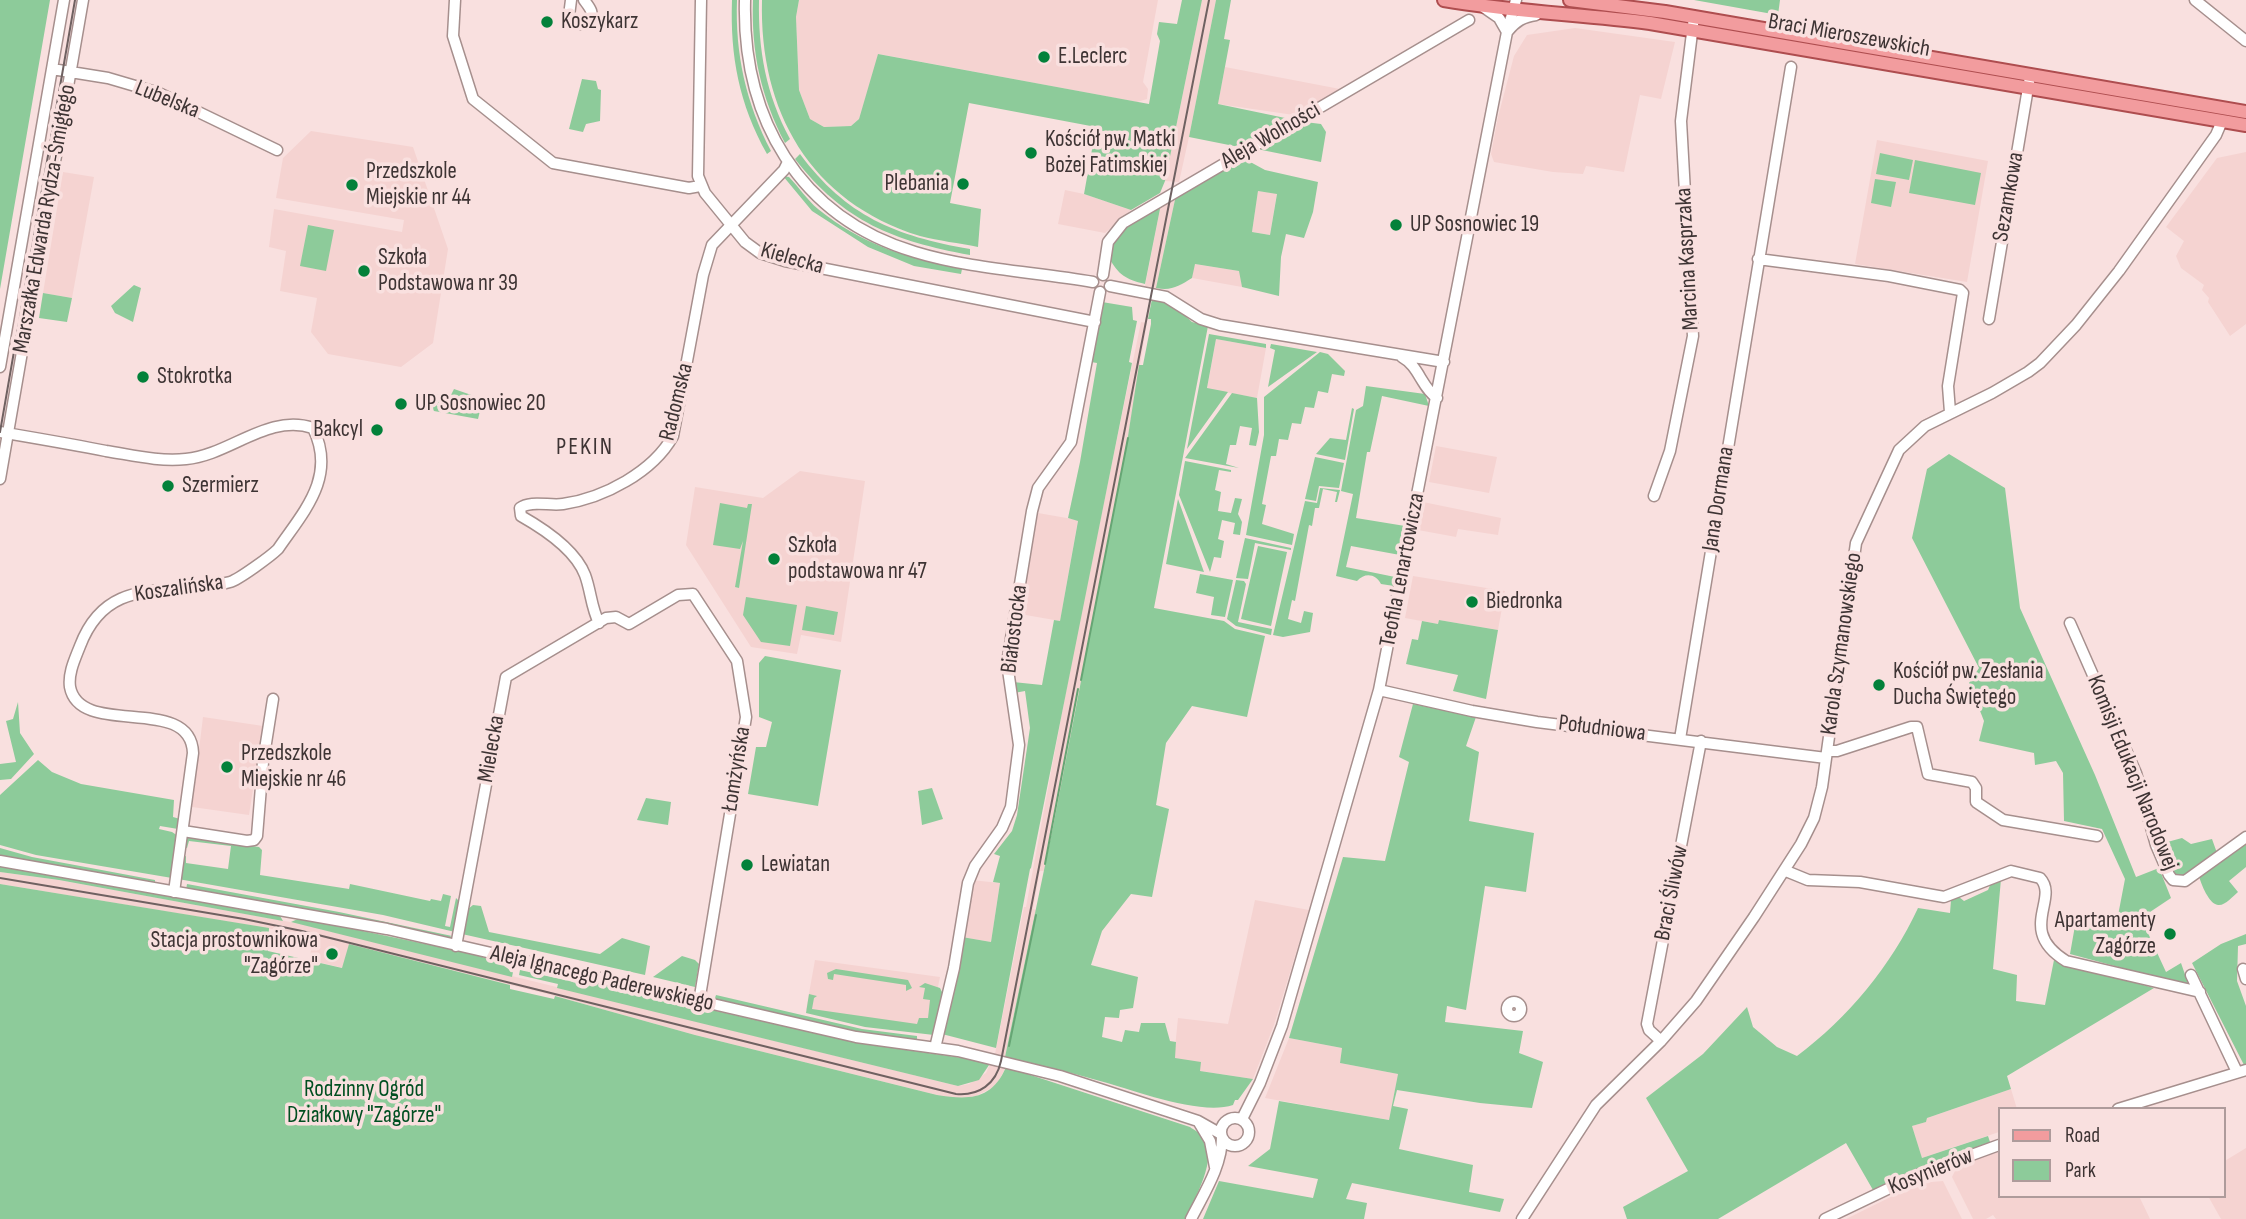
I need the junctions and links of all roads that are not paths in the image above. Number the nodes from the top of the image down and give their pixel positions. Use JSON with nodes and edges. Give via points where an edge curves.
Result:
{"nodes":[{"id":1,"x":64,"y":0,"type":"edge"},
{"id":2,"x":83,"y":0,"type":"edge"},
{"id":3,"x":455,"y":0,"type":"edge"},
{"id":4,"x":571,"y":0,"type":"edge"},
{"id":5,"x":584,"y":0,"type":"edge"},
{"id":6,"x":701,"y":0,"type":"edge"},
{"id":7,"x":745,"y":0,"type":"edge"},
{"id":8,"x":1444,"y":0,"type":"edge"},
{"id":9,"x":1570,"y":0,"type":"edge"},
{"id":10,"x":2195,"y":0,"type":"edge"},
{"id":11,"x":1514,"y":4,"type":"edge"},
{"id":12,"x":1482,"y":6,"type":"junction"},
{"id":13,"x":1552,"y":11,"type":"junction"},
{"id":14,"x":1469,"y":19,"type":"dead end"},
{"id":15,"x":1692,"y":23,"type":"junction"},
{"id":16,"x":1507,"y":32,"type":"junction"},
{"id":17,"x":2246,"y":41,"type":"edge"},
{"id":18,"x":1791,"y":66,"type":"dead end"},
{"id":19,"x":52,"y":69,"type":"junction"},
{"id":20,"x":70,"y":72,"type":"junction"},
{"id":21,"x":2029,"y":81,"type":"junction"},
{"id":22,"x":2198,"y":103,"type":"junction"},
{"id":23,"x":2246,"y":113,"type":"edge"},
{"id":24,"x":2222,"y":121,"type":"junction"},
{"id":25,"x":2246,"y":125,"type":"edge"},
{"id":26,"x":276,"y":150,"type":"dead end"},
{"id":27,"x":788,"y":162,"type":"junction"},
{"id":28,"x":700,"y":187,"type":"junction"},
{"id":29,"x":730,"y":224,"type":"junction"},
{"id":30,"x":1758,"y":259,"type":"junction"},
{"id":31,"x":1102,"y":275,"type":"junction"},
{"id":32,"x":1093,"y":282,"type":"junction"},
{"id":33,"x":1110,"y":285,"type":"junction"},
{"id":34,"x":1100,"y":292,"type":"junction"},
{"id":35,"x":1989,"y":319,"type":"dead end"},
{"id":36,"x":1095,"y":322,"type":"junction"},
{"id":37,"x":1395,"y":354,"type":"junction"},
{"id":38,"x":1444,"y":362,"type":"junction"},
{"id":39,"x":0,"y":367,"type":"edge"},
{"id":40,"x":1437,"y":398,"type":"junction"},
{"id":41,"x":1950,"y":412,"type":"junction"},
{"id":42,"x":4,"y":433,"type":"edge"},
{"id":43,"x":0,"y":479,"type":"edge"},
{"id":44,"x":1654,"y":496,"type":"dead end"},
{"id":45,"x":616,"y":617,"type":"joint"},
{"id":46,"x":599,"y":623,"type":"junction"},
{"id":47,"x":2070,"y":624,"type":"dead end"},
{"id":48,"x":1379,"y":690,"type":"junction"},
{"id":49,"x":273,"y":699,"type":"dead end"},
{"id":50,"x":1680,"y":739,"type":"junction"},
{"id":51,"x":1701,"y":741,"type":"junction"},
{"id":52,"x":1827,"y":755,"type":"junction"},
{"id":53,"x":183,"y":831,"type":"junction"},
{"id":54,"x":2097,"y":836,"type":"dead end"},
{"id":55,"x":2246,"y":837,"type":"edge"},
{"id":56,"x":0,"y":861,"type":"edge"},
{"id":57,"x":1786,"y":871,"type":"junction"},
{"id":58,"x":174,"y":892,"type":"junction"},
{"id":59,"x":456,"y":946,"type":"junction"},
{"id":60,"x":2191,"y":975,"type":"dead end"},
{"id":61,"x":2200,"y":992,"type":"junction"},
{"id":62,"x":699,"y":1002,"type":"junction"},
{"id":63,"x":1661,"y":1041,"type":"junction"},
{"id":64,"x":935,"y":1048,"type":"junction"},
{"id":65,"x":2242,"y":1071,"type":"edge"},
{"id":66,"x":2125,"y":1107,"type":"edge"},
{"id":67,"x":1242,"y":1119,"type":"junction"},
{"id":68,"x":1198,"y":1121,"type":"junction"},
{"id":69,"x":1222,"y":1131,"type":"junction"},
{"id":70,"x":1236,"y":1146,"type":"junction"},
{"id":71,"x":1997,"y":1146,"type":"edge"},
{"id":72,"x":1215,"y":1171,"type":"junction"},
{"id":73,"x":1191,"y":1219,"type":"edge"},
{"id":74,"x":1522,"y":1219,"type":"edge"},
{"id":75,"x":1825,"y":1219,"type":"edge"}],
"edges":[{"from":1,"to":19,"type":"street","name":"Marszałka Edwarda Rydza-Śmigłego"},
{"from":2,"to":20,"type":"street","name":"Marszałka Edwarda Rydza-Śmigłego"},
{"from":3,"to":28,"type":"street","via":[[453,36],[471,96],[553,163]]},
{"from":4,"to":5,"type":"street","via":[[569,16],[580,24],[592,16]]},
{"from":6,"to":28,"type":"street"},
{"from":7,"to":27,"type":"street","via":[[745,40],[755,90]]},
{"from":8,"to":12,"type":"main road","name":"Braci Mieroszewskich"},
{"from":9,"to":15,"type":"main road","name":"Braci Mieroszewskich"},
{"from":10,"to":17,"type":"street"},
{"from":11,"to":12,"type":"main road","name":"Braci Mieroszewskich"},
{"from":11,"to":13,"type":"main road","name":"Braci Mieroszewskich"},
{"from":11,"to":16,"type":"street","name":"Teofila Lenartowicza"},
{"from":12,"to":16,"type":"street","via":[[1499,18]]},
{"from":13,"to":15,"type":"main road","name":"Braci Mieroszewskich","via":[[1650,23]]},
{"from":13,"to":16,"type":"street","via":[[1524,17]]},
{"from":14,"to":31,"type":"street","name":"Aleja Wolności","via":[[1123,223],[1108,242]]},
{"from":15,"to":21,"type":"main road","name":"Braci Mieroszewskich"},
{"from":15,"to":44,"type":"street","name":"Marcina Kasprzaka","via":[[1681,128],[1693,336],[1670,451]]},
{"from":16,"to":38,"type":"street","name":"Teofila Lenartowicza"},
{"from":18,"to":30,"type":"street","name":"Jana Dormana"},
{"from":19,"to":20,"type":"street","name":"Lubelska"},
{"from":19,"to":39,"type":"street","name":"Marszałka Edwarda Rydza-Śmigłego"},
{"from":20,"to":26,"type":"street","name":"Lubelska","via":[[159,93]]},
{"from":20,"to":42,"type":"street","name":"Marszałka Edwarda Rydza-Śmigłego"},
{"from":21,"to":22,"type":"main road","name":"Braci Mieroszewskich"},
{"from":21,"to":24,"type":"main road","name":"Braci Mieroszewskich"},
{"from":21,"to":35,"type":"street","name":"Sezamkowa"},
{"from":22,"to":23,"type":"main road","name":"Braci Mieroszewskich"},
{"from":22,"to":24,"type":"main road"},
{"from":23,"to":24,"type":"main road"},
{"from":24,"to":25,"type":"main road","name":"Braci Mieroszewskich"},
{"from":24,"to":41,"type":"street","name":"Karola Szymanowskiego","via":[[2119,271],[2076,325],[2028,373]]},
{"from":27,"to":29,"type":"street","name":"Radomska"},
{"from":27,"to":32,"type":"street","via":[[828,206],[896,245],[927,255]]},
{"from":28,"to":29,"type":"street","name":"Kielecka"},
{"from":29,"to":36,"type":"street","name":"Kielecka","via":[[751,248],[781,260]]},
{"from":29,"to":46,"type":"street","name":"Radomska","via":[[717,236],[708,255],[673,436],[666,449],[607,490],[565,504],[520,508],[522,516],[557,540],[578,563]]},
{"from":30,"to":41,"type":"street","via":[[1960,290],[1948,386]]},
{"from":30,"to":50,"type":"street","name":"Jana Dormana"},
{"from":31,"to":32,"type":"street"},
{"from":31,"to":33,"type":"street"},
{"from":32,"to":34,"type":"street"},
{"from":33,"to":34,"type":"street"},
{"from":33,"to":37,"type":"street","via":[[1166,297],[1220,325]]},
{"from":34,"to":36,"type":"street","name":"Białostocka"},
{"from":36,"to":64,"type":"street","name":"Białostocka","via":[[1071,442],[1042,482],[1032,511],[1007,663],[1019,745],[1011,807],[968,883]]},
{"from":37,"to":38,"type":"street"},
{"from":37,"to":40,"type":"street","via":[[1413,364]]},
{"from":38,"to":40,"type":"street","name":"Teofila Lenartowicza"},
{"from":40,"to":48,"type":"street","name":"Teofila Lenartowicza"},
{"from":41,"to":52,"type":"street","name":"Karola Szymanowskiego","via":[[1925,426],[1899,450],[1856,543]]},
{"from":42,"to":43,"type":"street","name":"Marszałka Edwarda Rydza-Śmigłego"},
{"from":42,"to":53,"type":"street","name":"Koszalińska","via":[[156,460],[205,456],[287,424],[313,428],[320,441],[318,488],[271,556],[232,582],[140,592],[117,600],[92,624],[77,653],[69,678],[74,698],[82,705],[98,712],[169,723],[188,735],[192,753]]},
{"from":45,"to":46,"type":"street","name":"Mielecka"},
{"from":45,"to":62,"type":"street","name":"Łomżyńska","via":[[629,624],[678,595],[693,594],[740,668],[746,729]]},
{"from":46,"to":59,"type":"street","name":"Mielecka","via":[[506,677]]},
{"from":47,"to":55,"type":"street","name":"Komisji Edukacji Narodowej","via":[[2136,773],[2169,875],[2179,881],[2191,878]]},
{"from":48,"to":50,"type":"street","name":"Południowa","via":[[1537,722]]},
{"from":48,"to":67,"type":"street","name":"Teofila Lenartowicza","via":[[1282,1026]]},
{"from":49,"to":53,"type":"street","via":[[257,836],[247,841]]},
{"from":50,"to":51,"type":"street","name":"Południowa"},
{"from":51,"to":52,"type":"street","name":"Południowa"},
{"from":51,"to":63,"type":"street","name":"Braci Śliwów","via":[[1647,1024]]},
{"from":52,"to":54,"type":"street","via":[[1914,726],[1920,732],[1928,774],[1972,782],[1976,802],[2003,820]]},
{"from":52,"to":57,"type":"street","name":"Karola Szymanowskiego","via":[[1814,818]]},
{"from":53,"to":58,"type":"street","name":"Koszalińska"},
{"from":56,"to":58,"type":"street","name":"Aleja Ignacego Paderewskiego"},
{"from":57,"to":61,"type":"street","via":[[1808,880],[1860,882],[1944,897],[2011,871],[2040,878],[2046,887],[2040,926],[2054,954],[2066,961]]},
{"from":57,"to":63,"type":"street","name":"Karola Szymanowskiego","via":[[1696,1001]]},
{"from":58,"to":59,"type":"street","name":"Aleja Ignacego Paderewskiego","via":[[387,929]]},
{"from":59,"to":62,"type":"street","name":"Aleja Ignacego Paderewskiego"},
{"from":60,"to":61,"type":"street"},
{"from":61,"to":65,"type":"street"},
{"from":62,"to":64,"type":"street","name":"Aleja Ignacego Paderewskiego","via":[[856,1037]]},
{"from":63,"to":74,"type":"street","name":"Karola Szymanowskiego","via":[[1596,1105]]},
{"from":64,"to":68,"type":"street","name":"Aleja Ignacego Paderewskiego","via":[[1060,1076]]},
{"from":65,"to":66,"type":"street"},
{"from":67,"to":69,"type":"street","via":[[1233,1117]]},
{"from":67,"to":70,"type":"street","via":[[1250,1133]]},
{"from":68,"to":69,"type":"street","name":"Aleja Ignacego Paderewskiego"},
{"from":68,"to":72,"type":"street","via":[[1210,1141]]},
{"from":69,"to":70,"type":"street","via":[[1227,1144]]},
{"from":69,"to":72,"type":"street"},
{"from":70,"to":72,"type":"street"},
{"from":71,"to":75,"type":"street","name":"Kosynierów","via":[[1917,1175]]},
{"from":72,"to":73,"type":"street"}]}
